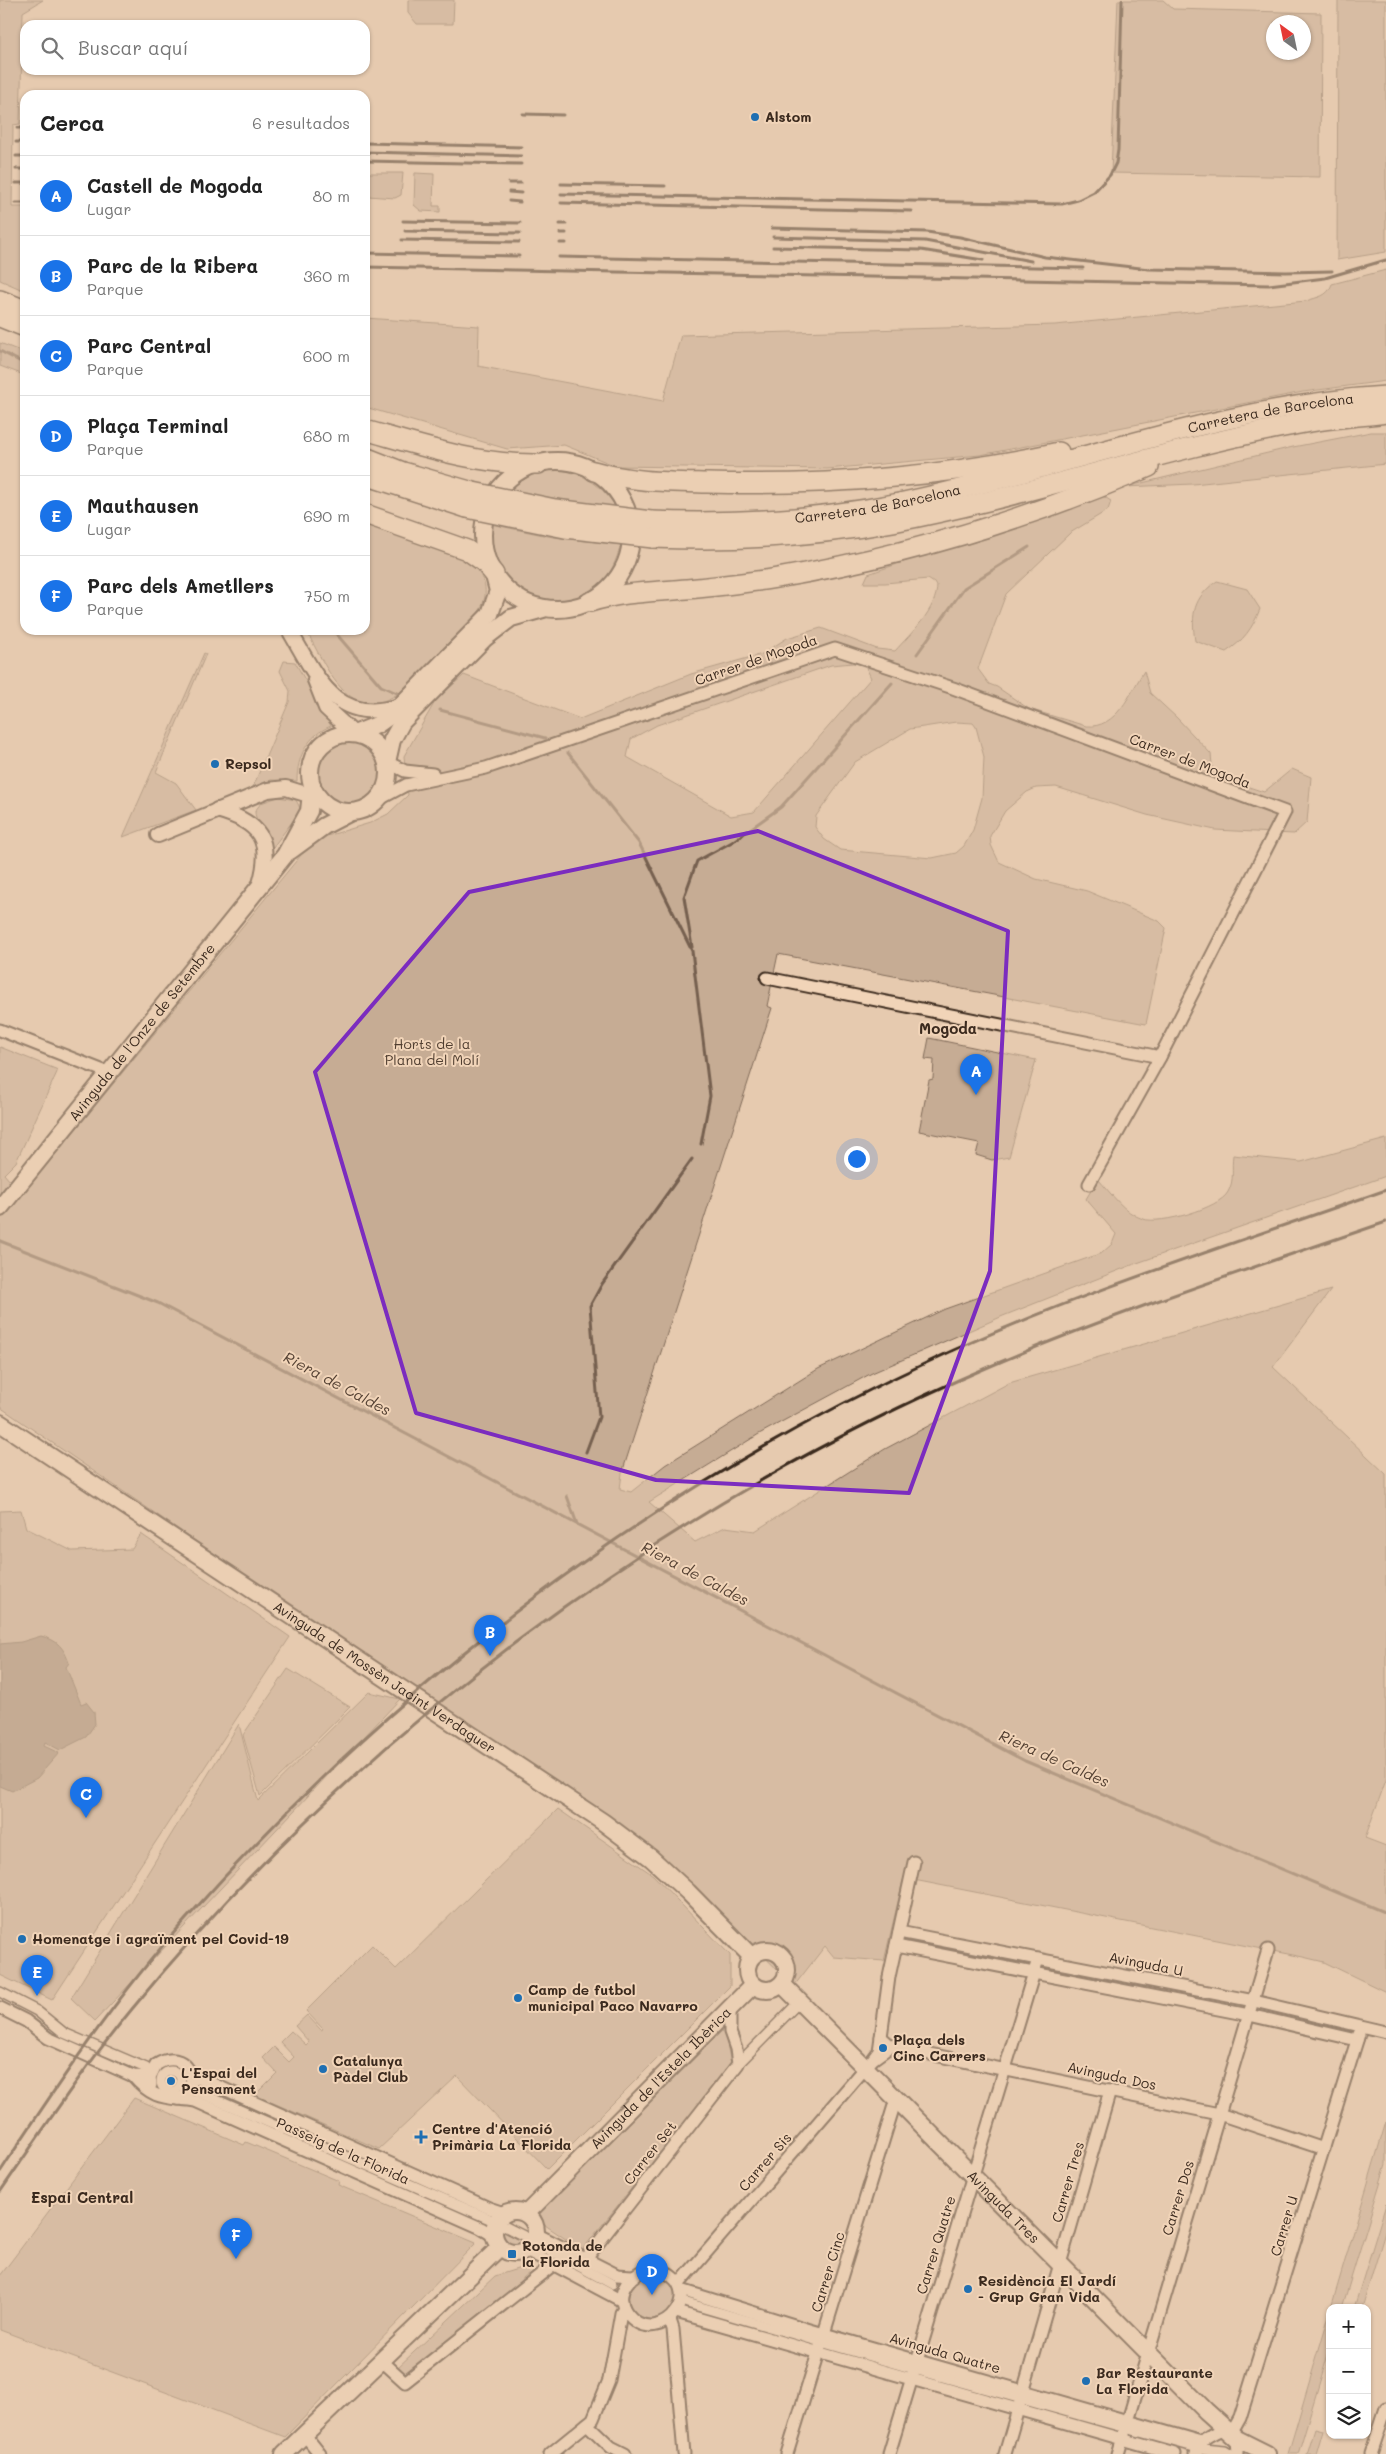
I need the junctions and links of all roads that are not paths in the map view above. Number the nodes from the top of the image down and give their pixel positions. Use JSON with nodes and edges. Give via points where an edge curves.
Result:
{"nodes":[{"id":1,"x":0,"y":300,"type":"edge"},
{"id":2,"x":0,"y":317,"type":"edge"},
{"id":3,"x":20,"y":319,"type":"edge"},
{"id":4,"x":20,"y":321,"type":"edge"},
{"id":5,"x":1386,"y":396,"type":"edge"},
{"id":6,"x":1386,"y":414,"type":"edge"},
{"id":7,"x":370,"y":431,"type":"edge"},
{"id":8,"x":1184,"y":431,"type":"junction"},
{"id":9,"x":1201,"y":445,"type":"junction"},
{"id":10,"x":370,"y":460,"type":"edge"},
{"id":11,"x":538,"y":464,"type":"junction"},
{"id":12,"x":594,"y":471,"type":"junction"},
{"id":13,"x":370,"y":476,"type":"edge"},
{"id":14,"x":470,"y":500,"type":"junction"},
{"id":15,"x":370,"y":516,"type":"edge"},
{"id":16,"x":652,"y":529,"type":"junction"},
{"id":17,"x":494,"y":574,"type":"junction"},
{"id":18,"x":590,"y":602,"type":"junction"},
{"id":19,"x":543,"y":609,"type":"junction"},
{"id":20,"x":292,"y":635,"type":"edge"},
{"id":21,"x":311,"y":667,"type":"junction"},
{"id":22,"x":402,"y":705,"type":"junction"},
{"id":23,"x":354,"y":734,"type":"junction"},
{"id":24,"x":387,"y":762,"type":"junction"},
{"id":25,"x":445,"y":775,"type":"junction"},
{"id":26,"x":312,"y":790,"type":"junction"},
{"id":27,"x":378,"y":800,"type":"junction"},
{"id":28,"x":217,"y":810,"type":"junction"},
{"id":29,"x":351,"y":812,"type":"junction"},
{"id":30,"x":158,"y":835,"type":"dead end"},
{"id":31,"x":285,"y":855,"type":"junction"},
{"id":32,"x":259,"y":888,"type":"junction"},
{"id":33,"x":767,"y":978,"type":"dead end"},
{"id":34,"x":0,"y":1030,"type":"edge"},
{"id":35,"x":1160,"y":1057,"type":"junction"},
{"id":36,"x":109,"y":1072,"type":"junction"},
{"id":37,"x":1089,"y":1184,"type":"dead end"},
{"id":38,"x":0,"y":1208,"type":"edge"},
{"id":39,"x":0,"y":1423,"type":"edge"},
{"id":40,"x":914,"y":1862,"type":"dead end"},
{"id":41,"x":899,"y":1932,"type":"junction"},
{"id":42,"x":896,"y":1946,"type":"junction"},
{"id":43,"x":1268,"y":1950,"type":"dead end"},
{"id":44,"x":751,"y":1956,"type":"junction"},
{"id":45,"x":1038,"y":1959,"type":"junction"},
{"id":46,"x":1034,"y":1973,"type":"junction"},
{"id":47,"x":782,"y":1984,"type":"junction"},
{"id":48,"x":752,"y":1986,"type":"junction"},
{"id":49,"x":0,"y":1992,"type":"edge"},
{"id":50,"x":802,"y":2000,"type":"junction"},
{"id":51,"x":1254,"y":2001,"type":"junction"},
{"id":52,"x":0,"y":2008,"type":"edge"},
{"id":53,"x":730,"y":2008,"type":"junction"},
{"id":54,"x":1250,"y":2016,"type":"junction"},
{"id":55,"x":1362,"y":2025,"type":"junction"},
{"id":56,"x":1386,"y":2032,"type":"edge"},
{"id":57,"x":881,"y":2037,"type":"junction"},
{"id":58,"x":1357,"y":2040,"type":"junction"},
{"id":59,"x":891,"y":2046,"type":"junction"},
{"id":60,"x":738,"y":2064,"type":"junction"},
{"id":61,"x":869,"y":2064,"type":"junction"},
{"id":62,"x":1006,"y":2069,"type":"junction"},
{"id":63,"x":154,"y":2074,"type":"junction"},
{"id":64,"x":191,"y":2074,"type":"junction"},
{"id":65,"x":133,"y":2076,"type":"junction"},
{"id":66,"x":196,"y":2091,"type":"dead end"},
{"id":67,"x":1110,"y":2091,"type":"junction"},
{"id":68,"x":159,"y":2096,"type":"junction"},
{"id":69,"x":178,"y":2099,"type":"junction"},
{"id":70,"x":896,"y":2099,"type":"junction"},
{"id":71,"x":1219,"y":2114,"type":"junction"},
{"id":72,"x":1324,"y":2149,"type":"junction"},
{"id":73,"x":972,"y":2176,"type":"junction"},
{"id":74,"x":527,"y":2214,"type":"junction"},
{"id":75,"x":498,"y":2228,"type":"junction"},
{"id":76,"x":531,"y":2241,"type":"junction"},
{"id":77,"x":585,"y":2260,"type":"junction"},
{"id":78,"x":554,"y":2264,"type":"junction"},
{"id":79,"x":1060,"y":2264,"type":"junction"},
{"id":80,"x":632,"y":2276,"type":"junction"},
{"id":81,"x":612,"y":2284,"type":"dead end"},
{"id":82,"x":680,"y":2287,"type":"junction"},
{"id":83,"x":687,"y":2302,"type":"dead end"},
{"id":84,"x":623,"y":2305,"type":"junction"},
{"id":85,"x":673,"y":2316,"type":"junction"},
{"id":86,"x":822,"y":2343,"type":"junction"},
{"id":87,"x":1148,"y":2352,"type":"junction"},
{"id":88,"x":381,"y":2360,"type":"junction"},
{"id":89,"x":914,"y":2370,"type":"junction"},
{"id":90,"x":1021,"y":2400,"type":"junction"},
{"id":91,"x":1386,"y":2408,"type":"edge"},
{"id":92,"x":587,"y":2424,"type":"junction"},
{"id":93,"x":1127,"y":2429,"type":"junction"},
{"id":94,"x":304,"y":2434,"type":"junction"},
{"id":95,"x":1232,"y":2442,"type":"edge"},
{"id":96,"x":1199,"y":2448,"type":"edge"},
{"id":97,"x":284,"y":2454,"type":"edge"},
{"id":98,"x":320,"y":2454,"type":"edge"},
{"id":99,"x":550,"y":2454,"type":"edge"},
{"id":100,"x":625,"y":2454,"type":"edge"},
{"id":101,"x":684,"y":2454,"type":"edge"},
{"id":102,"x":787,"y":2454,"type":"edge"},
{"id":103,"x":890,"y":2454,"type":"edge"},
{"id":104,"x":1005,"y":2454,"type":"edge"},
{"id":105,"x":1118,"y":2454,"type":"edge"},
{"id":106,"x":1175,"y":2454,"type":"edge"},
{"id":107,"x":1249,"y":2454,"type":"edge"},
{"id":108,"x":1267,"y":2454,"type":"edge"},
{"id":109,"x":1371,"y":2454,"type":"edge"}],
"edges":[{"from":1,"to":3,"type":"highway"},
{"from":2,"to":4,"type":"highway"},
{"from":5,"to":8,"type":"highway","name":"Carretera de Barcelona","via":[[1299,407]]},
{"from":6,"to":9,"type":"highway","name":"Carretera de Barcelona","via":[[1290,425]]},
{"from":7,"to":11,"type":"highway","via":[[476,460]]},
{"from":8,"to":12,"type":"highway","via":[[1005,462],[864,480],[758,484],[687,482],[626,479]]},
{"from":8,"to":16,"type":"highway","name":"Carretera de Barcelona","via":[[937,495],[860,511]]},
{"from":9,"to":16,"type":"highway","name":"Carretera de Barcelona","via":[[894,522],[770,538]]},
{"from":9,"to":18,"type":"highway","via":[[1045,509],[910,550],[771,579],[614,595]]},
{"from":10,"to":14,"type":"highway","name":"Carretera de Barcelona"},
{"from":11,"to":12,"type":"main road","via":[[565,461]]},
{"from":11,"to":17,"type":"main road","via":[[523,469],[501,485],[487,508],[482,535]]},
{"from":12,"to":18,"type":"main road","via":[[621,497],[632,531],[628,556],[620,575],[606,592]]},
{"from":13,"to":14,"type":"highway","name":"Carretera de Barcelona"},
{"from":14,"to":16,"type":"highway","name":"Carretera de Barcelona","bridge":true,"via":[[545,525]]},
{"from":15,"to":17,"type":"highway","via":[[467,550]]},
{"from":17,"to":19,"type":"main road","via":[[518,599]]},
{"from":17,"to":22,"type":"main road","via":[[498,591],[490,614]]},
{"from":18,"to":19,"type":"main road","via":[[566,609]]},
{"from":19,"to":24,"type":"main road","via":[[510,618],[485,638],[402,722],[392,740]]},
{"from":20,"to":21,"type":"street"},
{"from":21,"to":22,"type":"street","via":[[332,695],[352,708],[366,712]]},
{"from":21,"to":23,"type":"street","via":[[326,708]]},
{"from":22,"to":23,"type":"main road","via":[[377,725]]},
{"from":23,"to":24,"type":"main road","via":[[376,744]]},
{"from":23,"to":26,"type":"main road","via":[[331,738],[320,747],[311,765]]},
{"from":24,"to":25,"type":"street","name":"Carrer de Mogoda","via":[[405,771]]},
{"from":24,"to":27,"type":"main road","via":[[387,784]]},
{"from":25,"to":27,"type":"street","name":"Carrer de Mogoda","via":[[406,785]]},
{"from":25,"to":35,"type":"street","name":"Carrer de Mogoda","via":[[486,768],[836,649],[952,688],[1285,812]]},
{"from":26,"to":28,"type":"street","via":[[278,788]]},
{"from":26,"to":29,"type":"main road","via":[[329,806]]},
{"from":26,"to":31,"type":"main road","name":"Avinguda de l'Onze de Setembre","via":[[306,817]]},
{"from":27,"to":29,"type":"main road"},
{"from":28,"to":30,"type":"street"},
{"from":28,"to":32,"type":"street","via":[[239,816],[260,835],[265,858]]},
{"from":29,"to":31,"type":"main road","name":"Avinguda de l'Onze de Setembre","via":[[324,826]]},
{"from":31,"to":32,"type":"main road","name":"Avinguda de l'Onze de Setembre"},
{"from":32,"to":36,"type":"main road","name":"Avinguda de l'Onze de Setembre"},
{"from":33,"to":35,"type":"street"},
{"from":34,"to":36,"type":"street"},
{"from":35,"to":37,"type":"street"},
{"from":36,"to":38,"type":"main road","name":"Avinguda de l'Onze de Setembre"},
{"from":39,"to":44,"type":"main road","name":"Avinguda de Mossèn Jacint Verdaguer","via":[[603,1822],[651,1858]]},
{"from":40,"to":41,"type":"street"},
{"from":41,"to":42,"type":"street"},
{"from":41,"to":45,"type":"street","name":"Avinguda U"},
{"from":42,"to":46,"type":"street"},
{"from":42,"to":57,"type":"street"},
{"from":43,"to":51,"type":"street","name":"Carrer Dos"},
{"from":44,"to":47,"type":"main road","via":[[762,1949],[776,1950],[786,1960],[788,1973]]},
{"from":44,"to":48,"type":"main road","via":[[746,1971]]},
{"from":45,"to":46,"type":"street","name":"Carrer Quatre"},
{"from":45,"to":51,"type":"street","name":"Avinguda U"},
{"from":46,"to":54,"type":"street"},
{"from":46,"to":62,"type":"street","name":"Carrer Quatre"},
{"from":47,"to":48,"type":"main road","via":[[767,1991]]},
{"from":47,"to":50,"type":"main road","name":"Avinguda Tres"},
{"from":48,"to":53,"type":"main road","name":"Avinguda de l'Estela Ibèrica"},
{"from":49,"to":63,"type":"street","name":"Passeig de la Florida","via":[[37,2011],[64,2032]]},
{"from":50,"to":60,"type":"street","name":"Carrer Set"},
{"from":50,"to":61,"type":"main road","name":"Avinguda Tres"},
{"from":51,"to":54,"type":"street","name":"Carrer Dos"},
{"from":51,"to":55,"type":"street","name":"Avinguda U"},
{"from":52,"to":65,"type":"street","name":"Passeig de la Florida","via":[[26,2021],[48,2038]]},
{"from":53,"to":60,"type":"street","via":[[730,2032]]},
{"from":53,"to":74,"type":"main road","name":"Avinguda de l'Estela Ibèrica"},
{"from":54,"to":58,"type":"street"},
{"from":54,"to":71,"type":"street","name":"Carrer Dos"},
{"from":55,"to":56,"type":"street","name":"Avinguda U"},
{"from":55,"to":58,"type":"street","name":"Carrer U"},
{"from":57,"to":59,"type":"street"},
{"from":57,"to":61,"type":"street","via":[[879,2051]]},
{"from":58,"to":72,"type":"street","name":"Carrer U"},
{"from":59,"to":61,"type":"street"},
{"from":59,"to":62,"type":"street","name":"Avinguda Dos"},
{"from":60,"to":77,"type":"street","name":"Carrer Set"},
{"from":61,"to":70,"type":"main road","name":"Avinguda Tres"},
{"from":61,"to":82,"type":"street","name":"Carrer Sis"},
{"from":62,"to":67,"type":"street","name":"Avinguda Dos"},
{"from":62,"to":73,"type":"street","name":"Carrer Quatre"},
{"from":63,"to":63,"type":"street","name":"Passeig de la Florida","via":[[167,2090],[176,2090],[182,2085],[176,2072]]},
{"from":63,"to":64,"type":"street","name":"Passeig de la Florida","via":[[156,2065],[172,2059],[188,2067]]},
{"from":63,"to":65,"type":"street","name":"Passeig de la Florida"},
{"from":63,"to":68,"type":"street","via":[[151,2086]]},
{"from":64,"to":69,"type":"street","via":[[190,2089]]},
{"from":64,"to":75,"type":"street","name":"Passeig de la Florida","via":[[489,2208]]},
{"from":65,"to":68,"type":"street","name":"Passeig de la Florida","via":[[143,2087]]},
{"from":66,"to":75,"type":"street","name":"Passeig de la Florida"},
{"from":67,"to":71,"type":"street","name":"Avinguda Dos"},
{"from":67,"to":79,"type":"street","name":"Carrer Tres"},
{"from":68,"to":69,"type":"street","name":"Passeig de la Florida"},
{"from":69,"to":75,"type":"street","name":"Passeig de la Florida","via":[[204,2105],[481,2228]]},
{"from":70,"to":73,"type":"main road","name":"Avinguda Tres"},
{"from":70,"to":86,"type":"street","name":"Carrer Cinc"},
{"from":71,"to":72,"type":"street","name":"Avinguda Dos"},
{"from":71,"to":87,"type":"street","name":"Carrer Dos"},
{"from":72,"to":95,"type":"street","name":"Carrer U"},
{"from":73,"to":79,"type":"main road","name":"Avinguda Tres"},
{"from":73,"to":89,"type":"street","name":"Carrer Quatre"},
{"from":74,"to":75,"type":"main road","via":[[519,2210]]},
{"from":74,"to":76,"type":"main road","via":[[533,2220]]},
{"from":75,"to":76,"type":"main road","via":[[509,2252]]},
{"from":75,"to":88,"type":"main road"},
{"from":76,"to":77,"type":"street"},
{"from":76,"to":78,"type":"street"},
{"from":76,"to":81,"type":"street"},
{"from":77,"to":80,"type":"street","via":[[617,2275]]},
{"from":78,"to":84,"type":"street"},
{"from":78,"to":88,"type":"street","via":[[405,2382]]},
{"from":79,"to":87,"type":"main road","name":"Avinguda Tres"},
{"from":79,"to":90,"type":"street","name":"Carrer Tres"},
{"from":80,"to":82,"type":"street","via":[[652,2268],[663,2271]]},
{"from":80,"to":84,"type":"street","via":[[624,2287]]},
{"from":82,"to":85,"type":"street"},
{"from":82,"to":86,"type":"street","name":"Avinguda Quatre"},
{"from":83,"to":86,"type":"street","name":"Avinguda Quatre"},
{"from":84,"to":85,"type":"street","via":[[632,2319],[643,2325],[658,2325]]},
{"from":84,"to":92,"type":"street","via":[[609,2380],[593,2419]]},
{"from":85,"to":86,"type":"street","name":"Avinguda Quatre"},
{"from":85,"to":101,"type":"street"},
{"from":86,"to":89,"type":"street","name":"Avinguda Quatre"},
{"from":86,"to":89,"type":"street","name":"Avinguda Quatre"},
{"from":86,"to":102,"type":"street","name":"Carrer Cinc"},
{"from":87,"to":93,"type":"street","name":"Carrer Dos"},
{"from":87,"to":95,"type":"main road","name":"Avinguda Tres"},
{"from":88,"to":94,"type":"main road"},
{"from":89,"to":90,"type":"street","name":"Avinguda Quatre"},
{"from":89,"to":90,"type":"street","name":"Avinguda Quatre"},
{"from":89,"to":103,"type":"street","name":"Carrer Quatre"},
{"from":90,"to":93,"type":"street","name":"Avinguda Quatre"},
{"from":90,"to":93,"type":"street","name":"Avinguda Quatre"},
{"from":90,"to":104,"type":"street","name":"Carrer Tres"},
{"from":91,"to":109,"type":"street"},
{"from":92,"to":99,"type":"street"},
{"from":92,"to":100,"type":"street","via":[[611,2447]]},
{"from":93,"to":96,"type":"street","name":"Avinguda Quatre"},
{"from":93,"to":105,"type":"street","name":"Carrer Dos"},
{"from":93,"to":106,"type":"street","name":"Avinguda Quatre"},
{"from":94,"to":97,"type":"main road"},
{"from":94,"to":98,"type":"street"},
{"from":95,"to":96,"type":"street"},
{"from":95,"to":96,"type":"street","via":[[1226,2451]]},
{"from":95,"to":107,"type":"main road","name":"Avinguda Tres"},
{"from":95,"to":108,"type":"main road","name":"Avinguda Tres"}]}
